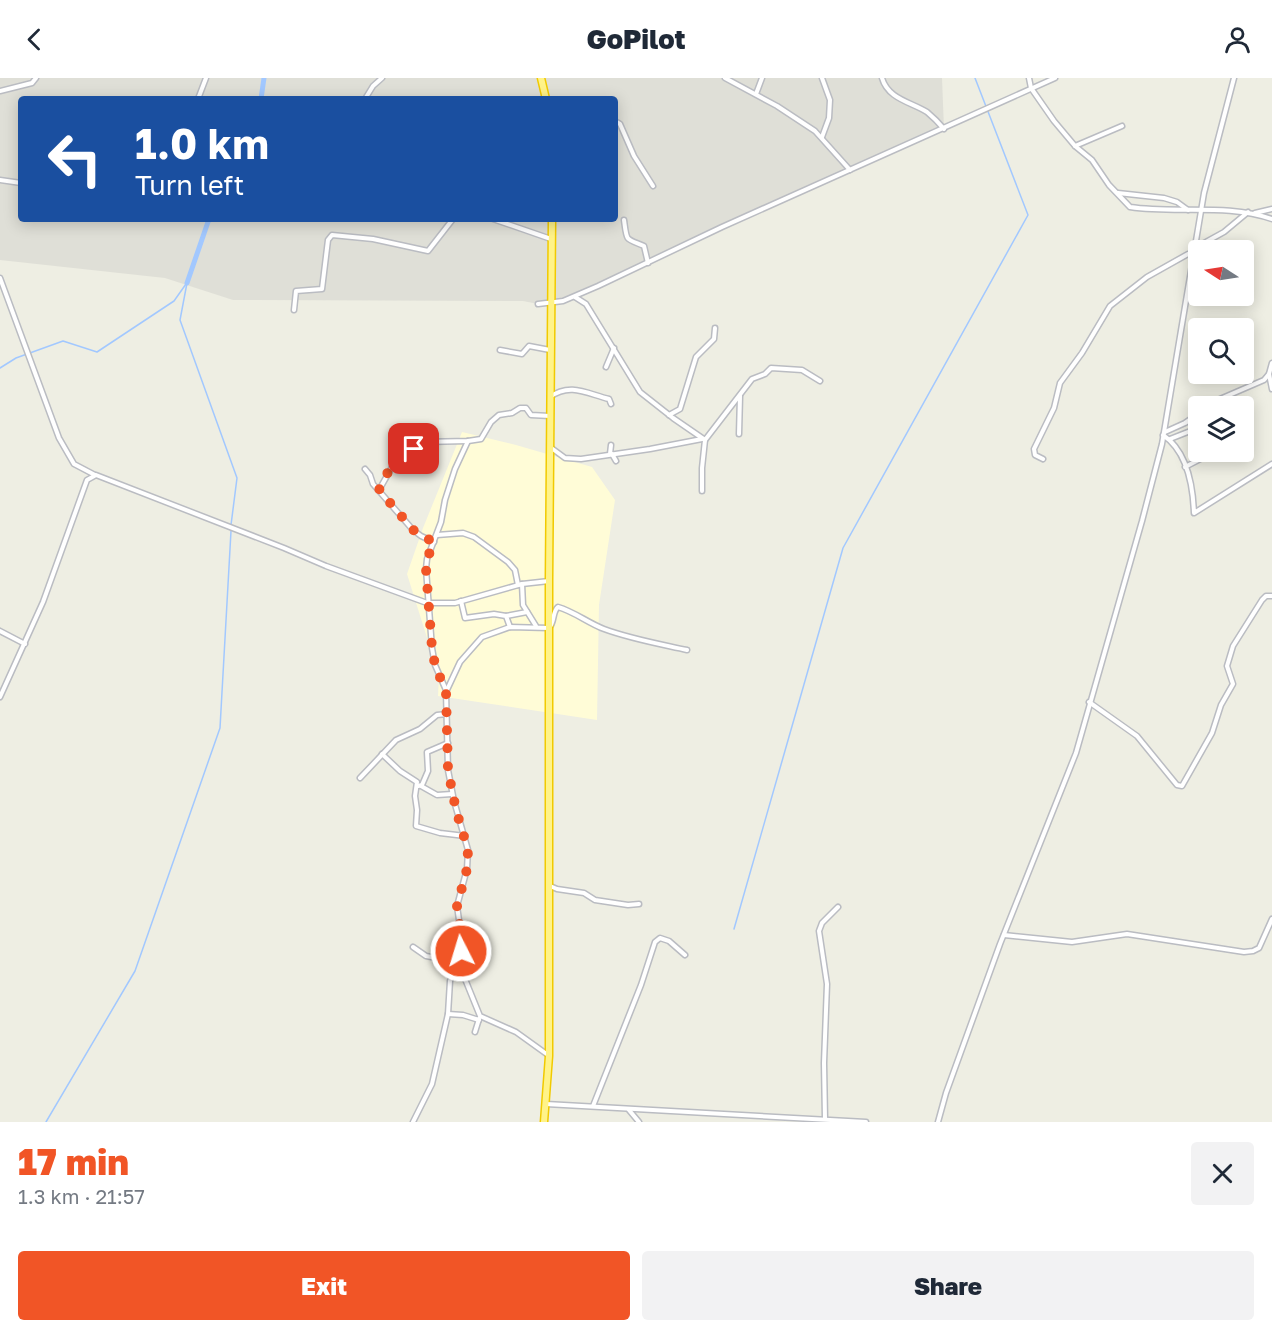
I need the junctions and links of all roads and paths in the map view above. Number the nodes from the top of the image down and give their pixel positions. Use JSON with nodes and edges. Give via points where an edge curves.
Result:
{"nodes":[{"id":1,"x":36,"y":78,"type":"edge"},
{"id":2,"x":206,"y":78,"type":"edge"},
{"id":3,"x":382,"y":78,"type":"edge"},
{"id":4,"x":541,"y":78,"type":"edge"},
{"id":5,"x":725,"y":78,"type":"edge"},
{"id":6,"x":762,"y":78,"type":"edge"},
{"id":7,"x":822,"y":78,"type":"edge"},
{"id":8,"x":882,"y":78,"type":"edge"},
{"id":9,"x":1029,"y":78,"type":"edge"},
{"id":10,"x":1055,"y":78,"type":"edge"},
{"id":11,"x":1234,"y":78,"type":"edge"},
{"id":12,"x":1031,"y":88,"type":"junction"},
{"id":13,"x":0,"y":91,"type":"edge"},
{"id":14,"x":756,"y":94,"type":"junction"},
{"id":15,"x":199,"y":96,"type":"edge"},
{"id":16,"x":367,"y":96,"type":"edge"},
{"id":17,"x":545,"y":96,"type":"edge"},
{"id":18,"x":618,"y":123,"type":"edge"},
{"id":19,"x":1122,"y":126,"type":"dead end"},
{"id":20,"x":944,"y":129,"type":"junction"},
{"id":21,"x":822,"y":137,"type":"junction"},
{"id":22,"x":1075,"y":146,"type":"junction"},
{"id":23,"x":850,"y":170,"type":"junction"},
{"id":24,"x":0,"y":180,"type":"edge"},
{"id":25,"x":18,"y":183,"type":"edge"},
{"id":26,"x":653,"y":186,"type":"dead end"},
{"id":27,"x":1117,"y":193,"type":"junction"},
{"id":28,"x":1272,"y":209,"type":"edge"},
{"id":29,"x":1189,"y":210,"type":"junction"},
{"id":30,"x":1202,"y":210,"type":"junction"},
{"id":31,"x":1248,"y":212,"type":"junction"},
{"id":32,"x":1255,"y":213,"type":"junction"},
{"id":33,"x":1272,"y":219,"type":"edge"},
{"id":34,"x":624,"y":220,"type":"dead end"},
{"id":35,"x":451,"y":222,"type":"edge"},
{"id":36,"x":502,"y":222,"type":"edge"},
{"id":37,"x":552,"y":222,"type":"edge"},
{"id":38,"x":552,"y":240,"type":"junction"},
{"id":39,"x":1196,"y":240,"type":"edge"},
{"id":40,"x":1211,"y":240,"type":"edge"},
{"id":41,"x":1188,"y":254,"type":"edge"},
{"id":42,"x":648,"y":263,"type":"junction"},
{"id":43,"x":0,"y":278,"type":"edge"},
{"id":44,"x":1188,"y":287,"type":"edge"},
{"id":45,"x":574,"y":296,"type":"junction"},
{"id":46,"x":551,"y":303,"type":"junction"},
{"id":47,"x":538,"y":304,"type":"dead end"},
{"id":48,"x":294,"y":310,"type":"dead end"},
{"id":49,"x":715,"y":328,"type":"dead end"},
{"id":50,"x":614,"y":347,"type":"junction"},
{"id":51,"x":501,"y":350,"type":"dead end"},
{"id":52,"x":550,"y":350,"type":"junction"},
{"id":53,"x":1272,"y":363,"type":"edge"},
{"id":54,"x":606,"y":367,"type":"dead end"},
{"id":55,"x":1269,"y":374,"type":"junction"},
{"id":56,"x":820,"y":381,"type":"dead end"},
{"id":57,"x":1272,"y":389,"type":"edge"},
{"id":58,"x":740,"y":395,"type":"junction"},
{"id":59,"x":1227,"y":396,"type":"edge"},
{"id":60,"x":550,"y":398,"type":"junction"},
{"id":61,"x":611,"y":404,"type":"dead end"},
{"id":62,"x":669,"y":415,"type":"junction"},
{"id":63,"x":550,"y":416,"type":"junction"},
{"id":64,"x":1188,"y":421,"type":"edge"},
{"id":65,"x":1188,"y":432,"type":"edge"},
{"id":66,"x":1164,"y":433,"type":"junction"},
{"id":67,"x":739,"y":434,"type":"dead end"},
{"id":68,"x":704,"y":439,"type":"junction"},
{"id":69,"x":1169,"y":439,"type":"junction"},
{"id":70,"x":468,"y":441,"type":"junction"},
{"id":71,"x":611,"y":445,"type":"dead end"},
{"id":72,"x":549,"y":446,"type":"junction"},
{"id":73,"x":611,"y":454,"type":"junction"},
{"id":74,"x":1043,"y":459,"type":"dead end"},
{"id":75,"x":616,"y":461,"type":"dead end"},
{"id":76,"x":1195,"y":462,"type":"edge"},
{"id":77,"x":1272,"y":464,"type":"edge"},
{"id":78,"x":1185,"y":467,"type":"junction"},
{"id":79,"x":365,"y":469,"type":"dead end"},
{"id":80,"x":83,"y":470,"type":"junction"},
{"id":81,"x":96,"y":475,"type":"junction"},
{"id":82,"x":87,"y":480,"type":"junction"},
{"id":83,"x":379,"y":490,"type":"junction"},
{"id":84,"x":702,"y":491,"type":"dead end"},
{"id":85,"x":437,"y":535,"type":"junction"},
{"id":86,"x":434,"y":542,"type":"junction"},
{"id":87,"x":549,"y":580,"type":"junction"},
{"id":88,"x":520,"y":585,"type":"junction"},
{"id":89,"x":1272,"y":596,"type":"edge"},
{"id":90,"x":461,"y":601,"type":"junction"},
{"id":91,"x":428,"y":603,"type":"junction"},
{"id":92,"x":527,"y":612,"type":"junction"},
{"id":93,"x":506,"y":616,"type":"junction"},
{"id":94,"x":510,"y":627,"type":"junction"},
{"id":95,"x":537,"y":627,"type":"junction"},
{"id":96,"x":549,"y":628,"type":"junction"},
{"id":97,"x":0,"y":631,"type":"edge"},
{"id":98,"x":25,"y":644,"type":"junction"},
{"id":99,"x":687,"y":650,"type":"dead end"},
{"id":100,"x":446,"y":692,"type":"junction"},
{"id":101,"x":0,"y":697,"type":"edge"},
{"id":102,"x":1089,"y":702,"type":"junction"},
{"id":103,"x":447,"y":714,"type":"junction"},
{"id":104,"x":448,"y":743,"type":"junction"},
{"id":105,"x":382,"y":753,"type":"junction"},
{"id":106,"x":360,"y":778,"type":"dead end"},
{"id":107,"x":419,"y":786,"type":"junction"},
{"id":108,"x":452,"y":794,"type":"junction"},
{"id":109,"x":465,"y":836,"type":"junction"},
{"id":110,"x":549,"y":886,"type":"junction"},
{"id":111,"x":639,"y":904,"type":"dead end"},
{"id":112,"x":838,"y":906,"type":"dead end"},
{"id":113,"x":1272,"y":919,"type":"edge"},
{"id":114,"x":1004,"y":935,"type":"junction"},
{"id":115,"x":413,"y":947,"type":"dead end"},
{"id":116,"x":685,"y":955,"type":"dead end"},
{"id":117,"x":455,"y":969,"type":"junction"},
{"id":118,"x":448,"y":1014,"type":"junction"},
{"id":119,"x":480,"y":1018,"type":"junction"},
{"id":120,"x":475,"y":1032,"type":"dead end"},
{"id":121,"x":549,"y":1056,"type":"junction"},
{"id":122,"x":546,"y":1104,"type":"junction"},
{"id":123,"x":593,"y":1106,"type":"junction"},
{"id":124,"x":628,"y":1109,"type":"junction"},
{"id":125,"x":825,"y":1119,"type":"junction"},
{"id":126,"x":412,"y":1122,"type":"edge"},
{"id":127,"x":544,"y":1122,"type":"edge"},
{"id":128,"x":639,"y":1122,"type":"edge"},
{"id":129,"x":866,"y":1122,"type":"edge"},
{"id":130,"x":938,"y":1122,"type":"edge"}],
"edges":[{"from":1,"to":13,"type":"street","via":[[32,83]]},
{"from":2,"to":15,"type":"street"},
{"from":3,"to":16,"type":"street"},
{"from":4,"to":17,"type":"highway"},
{"from":5,"to":14,"type":"street"},
{"from":6,"to":14,"type":"street"},
{"from":7,"to":21,"type":"street","via":[[830,100]]},
{"from":8,"to":20,"type":"street","via":[[894,94],[927,112]]},
{"from":9,"to":12,"type":"street"},
{"from":10,"to":12,"type":"street"},
{"from":11,"to":30,"type":"street"},
{"from":12,"to":20,"type":"street"},
{"from":12,"to":22,"type":"street"},
{"from":14,"to":21,"type":"street"},
{"from":18,"to":26,"type":"street"},
{"from":19,"to":22,"type":"street"},
{"from":20,"to":23,"type":"street"},
{"from":21,"to":23,"type":"street"},
{"from":22,"to":27,"type":"street","via":[[1092,160]]},
{"from":23,"to":42,"type":"street"},
{"from":24,"to":25,"type":"street"},
{"from":27,"to":29,"type":"street","via":[[1164,198]]},
{"from":27,"to":29,"type":"street","via":[[1130,207]]},
{"from":28,"to":32,"type":"street"},
{"from":29,"to":30,"type":"street"},
{"from":30,"to":31,"type":"street"},
{"from":30,"to":39,"type":"street"},
{"from":31,"to":32,"type":"street"},
{"from":31,"to":40,"type":"street"},
{"from":32,"to":33,"type":"street"},
{"from":34,"to":42,"type":"street","via":[[627,237],[630,242],[644,246]]},
{"from":35,"to":48,"type":"street","via":[[428,251],[332,235],[328,240],[322,289],[296,291]]},
{"from":36,"to":38,"type":"street"},
{"from":37,"to":38,"type":"highway"},
{"from":38,"to":46,"type":"highway"},
{"from":41,"to":74,"type":"street","via":[[1147,277],[1110,306],[1060,383],[1054,408],[1034,449],[1035,455]]},
{"from":42,"to":45,"type":"street"},
{"from":43,"to":80,"type":"street","via":[[59,438],[72,462]]},
{"from":44,"to":66,"type":"street"},
{"from":45,"to":46,"type":"street"},
{"from":45,"to":50,"type":"street","via":[[586,304]]},
{"from":46,"to":47,"type":"street"},
{"from":46,"to":52,"type":"highway"},
{"from":49,"to":62,"type":"street","via":[[714,339],[696,357],[680,410]]},
{"from":50,"to":54,"type":"street"},
{"from":50,"to":62,"type":"street","via":[[640,392]]},
{"from":51,"to":52,"type":"street","via":[[522,354],[529,346]]},
{"from":52,"to":60,"type":"highway"},
{"from":53,"to":55,"type":"street"},
{"from":55,"to":57,"type":"street"},
{"from":55,"to":59,"type":"street"},
{"from":56,"to":58,"type":"street","via":[[802,370],[771,368],[752,379]]},
{"from":58,"to":67,"type":"street"},
{"from":58,"to":68,"type":"street"},
{"from":60,"to":61,"type":"street","via":[[558,391],[590,392],[609,399]]},
{"from":60,"to":63,"type":"highway"},
{"from":62,"to":68,"type":"street"},
{"from":63,"to":70,"type":"street","via":[[531,415],[524,408],[499,415],[481,439]]},
{"from":63,"to":72,"type":"highway"},
{"from":64,"to":66,"type":"street"},
{"from":65,"to":69,"type":"street"},
{"from":66,"to":69,"type":"street"},
{"from":66,"to":102,"type":"street"},
{"from":68,"to":73,"type":"street"},
{"from":68,"to":84,"type":"street"},
{"from":69,"to":78,"type":"street"},
{"from":70,"to":83,"type":"street","via":[[422,442],[388,472]]},
{"from":70,"to":85,"type":"street","via":[[455,469]]},
{"from":71,"to":73,"type":"street"},
{"from":72,"to":73,"type":"street","via":[[565,458]]},
{"from":72,"to":87,"type":"highway"},
{"from":73,"to":75,"type":"street"},
{"from":76,"to":78,"type":"street"},
{"from":77,"to":78,"type":"street","via":[[1194,513]]},
{"from":79,"to":83,"type":"street"},
{"from":80,"to":81,"type":"street"},
{"from":80,"to":82,"type":"street"},
{"from":81,"to":82,"type":"street"},
{"from":81,"to":91,"type":"street"},
{"from":82,"to":98,"type":"street"},
{"from":83,"to":86,"type":"street","via":[[416,533]]},
{"from":85,"to":86,"type":"street"},
{"from":85,"to":88,"type":"street","via":[[463,533],[474,537],[508,562]]},
{"from":86,"to":91,"type":"street","via":[[426,563]]},
{"from":87,"to":88,"type":"street"},
{"from":87,"to":96,"type":"highway"},
{"from":88,"to":90,"type":"street"},
{"from":88,"to":92,"type":"street"},
{"from":89,"to":102,"type":"street","via":[[1262,600],[1234,644],[1227,666],[1233,684],[1212,734],[1182,786],[1176,785],[1134,734]]},
{"from":90,"to":91,"type":"street"},
{"from":90,"to":93,"type":"street","via":[[465,618]]},
{"from":91,"to":100,"type":"street","via":[[434,659]]},
{"from":92,"to":93,"type":"street"},
{"from":92,"to":95,"type":"street"},
{"from":93,"to":94,"type":"street"},
{"from":94,"to":95,"type":"street"},
{"from":94,"to":100,"type":"street","via":[[478,640],[460,662]]},
{"from":95,"to":96,"type":"street"},
{"from":96,"to":99,"type":"street","via":[[558,607],[615,633]]},
{"from":96,"to":110,"type":"highway"},
{"from":97,"to":98,"type":"street"},
{"from":98,"to":101,"type":"street"},
{"from":100,"to":103,"type":"street"},
{"from":102,"to":114,"type":"street","via":[[1073,759]]},
{"from":103,"to":104,"type":"street"},
{"from":103,"to":105,"type":"street","via":[[437,715]]},
{"from":104,"to":107,"type":"street","via":[[427,752],[428,771]]},
{"from":104,"to":108,"type":"street"},
{"from":105,"to":106,"type":"street"},
{"from":105,"to":107,"type":"street"},
{"from":107,"to":108,"type":"street","via":[[437,795]]},
{"from":107,"to":109,"type":"street","via":[[415,796],[416,826]]},
{"from":108,"to":109,"type":"street"},
{"from":109,"to":117,"type":"street","via":[[467,869],[457,906],[462,941]]},
{"from":110,"to":111,"type":"street","via":[[584,893],[595,900]]},
{"from":110,"to":121,"type":"highway"},
{"from":112,"to":125,"type":"street","via":[[819,931],[827,984]]},
{"from":113,"to":114,"type":"street","via":[[1259,948],[1248,952],[1133,935],[1070,942]]},
{"from":114,"to":130,"type":"street"},
{"from":115,"to":117,"type":"street"},
{"from":116,"to":123,"type":"street","via":[[667,939],[656,942]]},
{"from":117,"to":118,"type":"street","via":[[450,981]]},
{"from":117,"to":119,"type":"street","via":[[465,979]]},
{"from":118,"to":119,"type":"street"},
{"from":118,"to":126,"type":"street","via":[[432,1084]]},
{"from":119,"to":120,"type":"street"},
{"from":119,"to":121,"type":"street","via":[[516,1032]]},
{"from":121,"to":122,"type":"highway"},
{"from":122,"to":123,"type":"street"},
{"from":122,"to":127,"type":"highway"},
{"from":123,"to":124,"type":"street"},
{"from":124,"to":125,"type":"street"},
{"from":124,"to":128,"type":"street"},
{"from":125,"to":129,"type":"street"}]}
